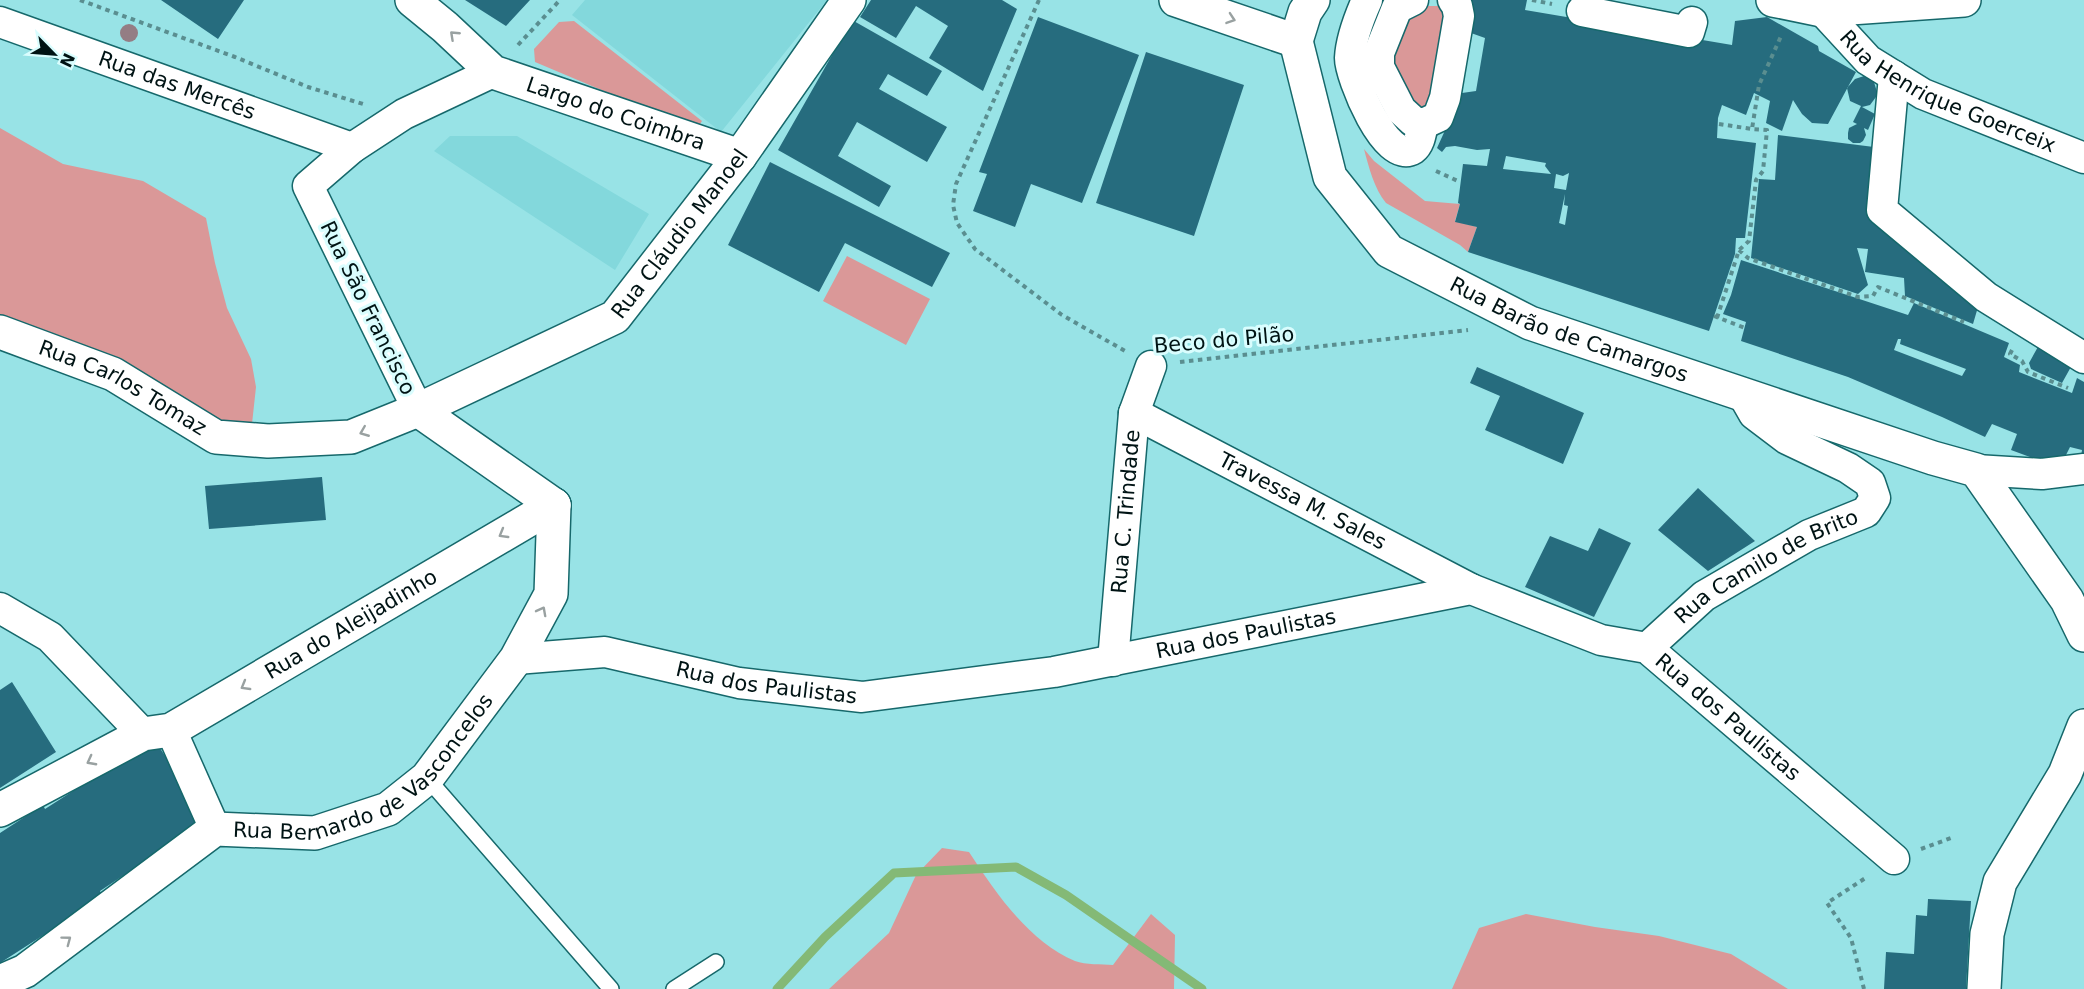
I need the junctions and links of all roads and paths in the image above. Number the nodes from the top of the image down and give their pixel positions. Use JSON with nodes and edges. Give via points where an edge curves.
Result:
{"nodes":[{"id":1,"x":80,"y":0,"type":"edge"},
{"id":2,"x":412,"y":0,"type":"edge"},
{"id":3,"x":560,"y":0,"type":"edge"},
{"id":4,"x":849,"y":0,"type":"edge"},
{"id":5,"x":1039,"y":0,"type":"edge"},
{"id":6,"x":1176,"y":0,"type":"edge"},
{"id":7,"x":1313,"y":0,"type":"edge"},
{"id":8,"x":1367,"y":0,"type":"edge"},
{"id":9,"x":1413,"y":0,"type":"edge"},
{"id":10,"x":1453,"y":0,"type":"edge"},
{"id":11,"x":1964,"y":0,"type":"edge"},
{"id":12,"x":1822,"y":10,"type":"junction"},
{"id":13,"x":1582,"y":11,"type":"dead end"},
{"id":14,"x":1779,"y":14,"type":"edge"},
{"id":15,"x":0,"y":22,"type":"edge"},
{"id":16,"x":1692,"y":22,"type":"dead end"},
{"id":17,"x":1296,"y":41,"type":"junction"},
{"id":18,"x":493,"y":72,"type":"junction"},
{"id":19,"x":1894,"y":76,"type":"junction"},
{"id":20,"x":404,"y":114,"type":"junction"},
{"id":21,"x":1719,"y":124,"type":"dead end"},
{"id":22,"x":1752,"y":129,"type":"junction"},
{"id":23,"x":1420,"y":146,"type":"junction"},
{"id":24,"x":352,"y":148,"type":"junction"},
{"id":25,"x":740,"y":156,"type":"junction"},
{"id":26,"x":2084,"y":158,"type":"edge"},
{"id":27,"x":1460,"y":182,"type":"dead end"},
{"id":28,"x":1739,"y":250,"type":"junction"},
{"id":29,"x":1971,"y":325,"type":"dead end"},
{"id":30,"x":1745,"y":328,"type":"dead end"},
{"id":31,"x":1471,"y":329,"type":"dead end"},
{"id":32,"x":0,"y":332,"type":"edge"},
{"id":33,"x":2015,"y":345,"type":"dead end"},
{"id":34,"x":2084,"y":358,"type":"edge"},
{"id":35,"x":1151,"y":366,"type":"junction"},
{"id":36,"x":2074,"y":390,"type":"dead end"},
{"id":37,"x":1742,"y":393,"type":"junction"},
{"id":38,"x":418,"y":410,"type":"junction"},
{"id":39,"x":1134,"y":413,"type":"junction"},
{"id":40,"x":2084,"y":469,"type":"edge"},
{"id":41,"x":1976,"y":470,"type":"junction"},
{"id":42,"x":554,"y":505,"type":"junction"},
{"id":43,"x":1471,"y":589,"type":"junction"},
{"id":44,"x":0,"y":608,"type":"edge"},
{"id":45,"x":2084,"y":635,"type":"edge"},
{"id":46,"x":1647,"y":648,"type":"junction"},
{"id":47,"x":516,"y":659,"type":"junction"},
{"id":48,"x":1113,"y":662,"type":"junction"},
{"id":49,"x":2084,"y":726,"type":"edge"},
{"id":50,"x":157,"y":732,"type":"junction"},
{"id":51,"x":427,"y":778,"type":"junction"},
{"id":52,"x":0,"y":810,"type":"edge"},
{"id":53,"x":215,"y":829,"type":"junction"},
{"id":54,"x":1951,"y":838,"type":"dead end"},
{"id":55,"x":1894,"y":859,"type":"junction"},
{"id":56,"x":716,"y":962,"type":"dead end"},
{"id":57,"x":21,"y":981,"type":"edge"},
{"id":58,"x":611,"y":989,"type":"edge"},
{"id":59,"x":674,"y":989,"type":"edge"},
{"id":60,"x":1864,"y":989,"type":"edge"},
{"id":61,"x":1984,"y":989,"type":"edge"}],
"edges":[{"from":1,"to":20,"type":"path","via":[[308,87]]},
{"from":18,"to":2,"type":"street","one_way":true},
{"from":3,"to":18,"type":"path"},
{"from":4,"to":25,"type":"street","name":"Rua Cláudio Manoel"},
{"from":5,"to":35,"type":"path","name":"Beco do Pilão","via":[[956,184],[953,205],[957,223],[975,249],[1062,315]]},
{"from":6,"to":17,"type":"street","one_way":true},
{"from":7,"to":17,"type":"street"},
{"from":8,"to":23,"type":"street","via":[[1350,58],[1355,82],[1370,115],[1394,146],[1405,151]]},
{"from":9,"to":23,"type":"street","via":[[1397,8],[1379,53],[1379,67],[1401,111],[1413,121]]},
{"from":10,"to":23,"type":"street","via":[[1459,16],[1445,98]]},
{"from":11,"to":12,"type":"street"},
{"from":12,"to":14,"type":"street"},
{"from":12,"to":19,"type":"street","name":"Rua Henrique Goerceix","via":[[1868,60]]},
{"from":13,"to":16,"type":"street","via":[[1689,32]]},
{"from":14,"to":22,"type":"path","via":[[1759,85]]},
{"from":15,"to":24,"type":"street","name":"Rua das Mercês"},
{"from":17,"to":37,"type":"street","name":"Rua Barão de Camargos","via":[[1330,177],[1389,251],[1530,323]]},
{"from":18,"to":20,"type":"street"},
{"from":18,"to":25,"type":"street","name":"Largo do Coimbra"},
{"from":19,"to":26,"type":"street","name":"Rua Henrique Goerceix","via":[[1923,94]]},
{"from":19,"to":34,"type":"street","via":[[1882,210],[1986,297]]},
{"from":20,"to":24,"type":"street"},
{"from":21,"to":22,"type":"path"},
{"from":22,"to":28,"type":"path","via":[[1767,130],[1763,171],[1756,180],[1749,241]]},
{"from":23,"to":27,"type":"path"},
{"from":24,"to":38,"type":"street","name":"Rua São Francisco","via":[[308,186]]},
{"from":25,"to":38,"type":"street","name":"Rua Cláudio Manoel","via":[[615,317]]},
{"from":28,"to":29,"type":"path","via":[[1748,258],[1858,297],[1873,296],[1878,287]]},
{"from":28,"to":30,"type":"path","via":[[1715,317]]},
{"from":31,"to":35,"type":"path","name":"Beco do Pilão"},
{"from":38,"to":32,"type":"street","name":"Rua Carlos Tomaz","one_way":true,"via":[[351,437],[268,441],[216,437],[113,374]]},
{"from":33,"to":36,"type":"path","via":[[2010,354],[2022,361],[2028,372]]},
{"from":35,"to":39,"type":"street","name":"Rua C. Trindade"},
{"from":37,"to":41,"type":"street","name":"Rua Barão de Camargos"},
{"from":37,"to":46,"type":"street","name":"Rua Camilo de Brito","via":[[1754,414],[1787,439],[1870,483],[1875,498],[1866,512],[1809,535],[1704,596]]},
{"from":38,"to":42,"type":"street","name":"Rua São Francisco"},
{"from":39,"to":43,"type":"street","name":"Travessa M. Sales"},
{"from":39,"to":48,"type":"street","name":"Rua C. Trindade"},
{"from":40,"to":41,"type":"street","via":[[2042,474]]},
{"from":41,"to":45,"type":"street","via":[[2067,600]]},
{"from":47,"to":42,"type":"street","name":"Rua Bernardo de Vasconcelos","one_way":true,"via":[[551,594]]},
{"from":42,"to":50,"type":"street","name":"Rua do Aleijadinho","one_way":true},
{"from":43,"to":46,"type":"street","name":"Rua dos Paulistas","via":[[1602,640]]},
{"from":43,"to":48,"type":"street","name":"Rua dos Paulistas"},
{"from":44,"to":50,"type":"street","via":[[50,637]]},
{"from":46,"to":55,"type":"street","name":"Rua dos Paulistas"},
{"from":47,"to":48,"type":"street","name":"Rua dos Paulistas","via":[[605,652],[739,683],[862,697]]},
{"from":47,"to":51,"type":"street","name":"Rua Bernardo de Vasconcelos"},
{"from":49,"to":61,"type":"street","via":[[2065,774],[2000,882],[1987,934]]},
{"from":50,"to":52,"type":"street","name":"Rua do Aleijadinho","one_way":true},
{"from":50,"to":53,"type":"street"},
{"from":51,"to":53,"type":"street","name":"Rua Bernardo de Vasconcelos","via":[[388,809],[315,833]]},
{"from":51,"to":58,"type":"lane"},
{"from":57,"to":53,"type":"street","name":"Rua Bernardo de Vasconcelos","one_way":true},
{"from":54,"to":55,"type":"path"},
{"from":55,"to":60,"type":"path","via":[[1827,903],[1851,938]]},
{"from":56,"to":59,"type":"lane"}]}
